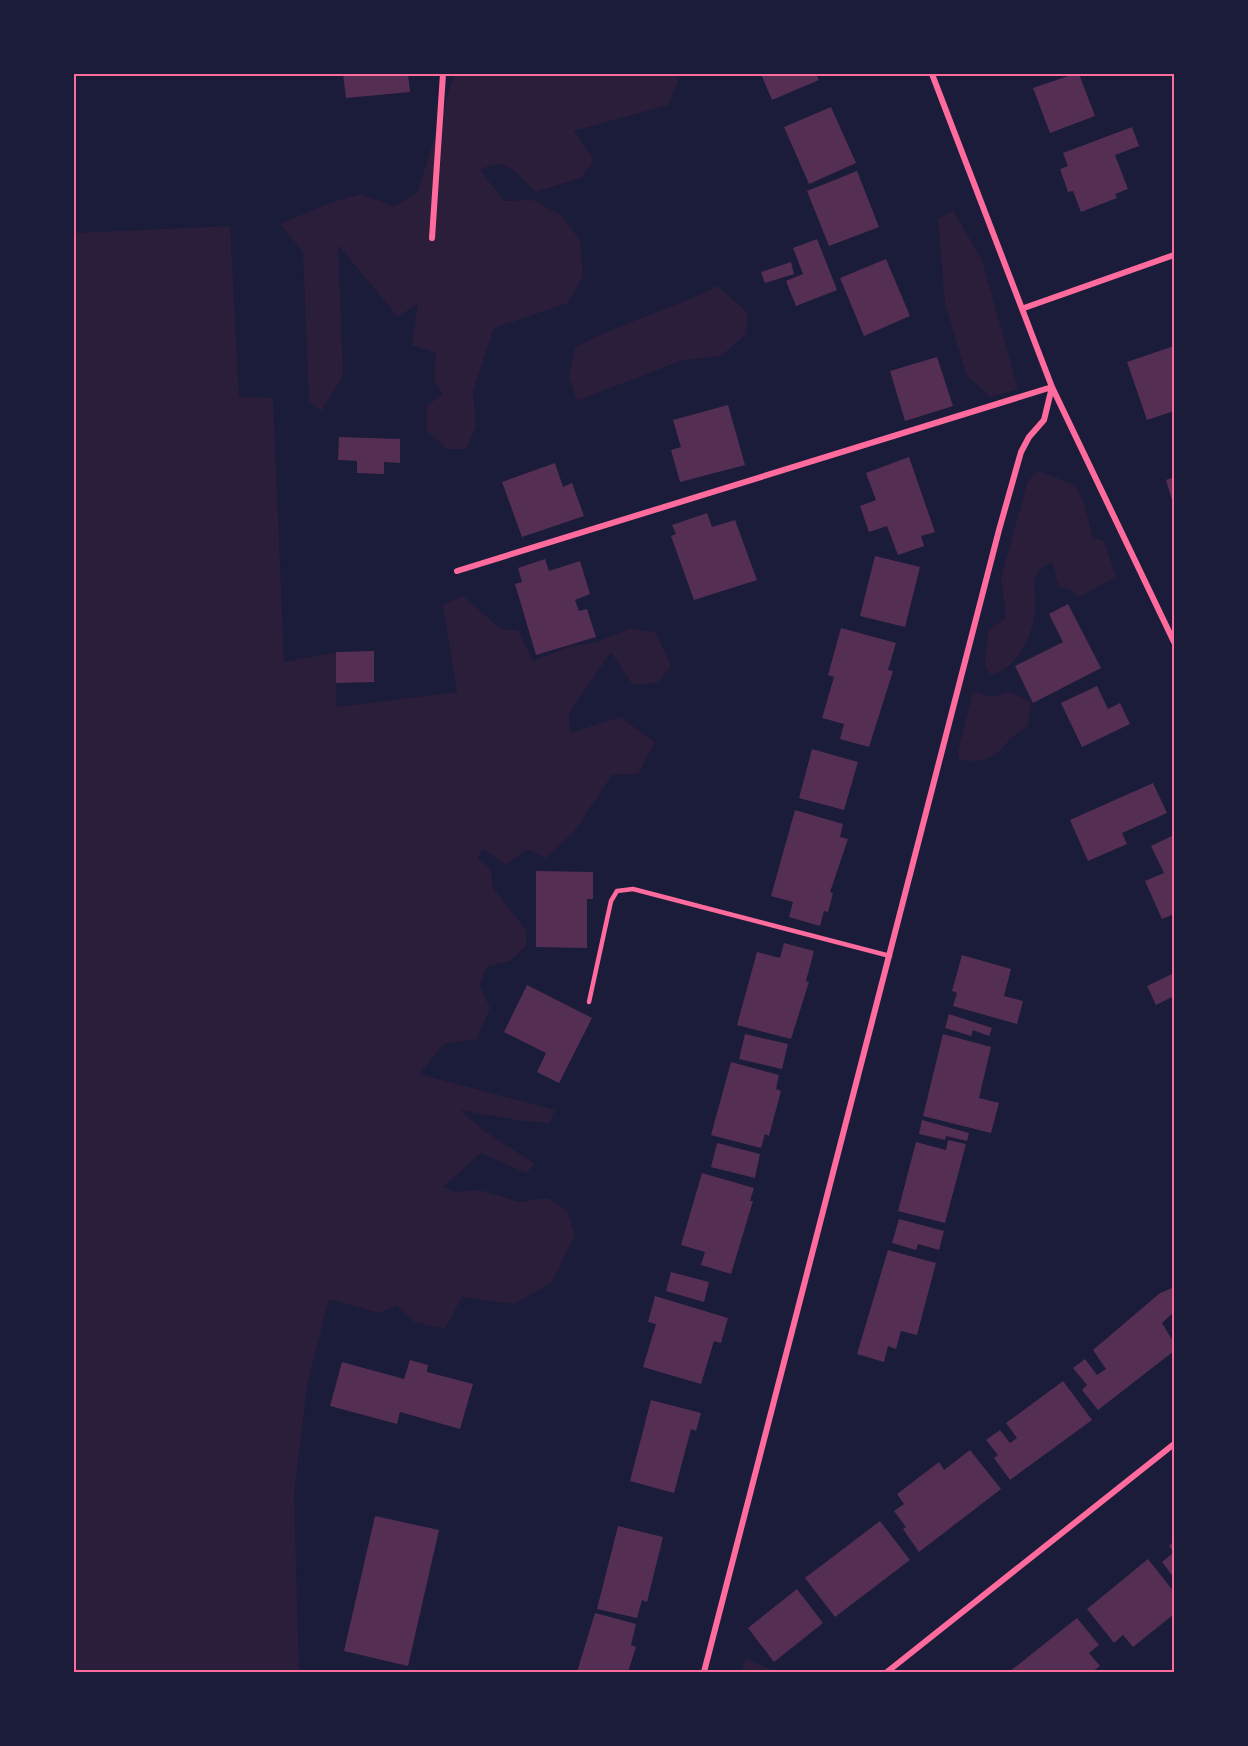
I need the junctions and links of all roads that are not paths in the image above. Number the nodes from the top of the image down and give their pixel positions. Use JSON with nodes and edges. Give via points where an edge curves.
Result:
{"nodes":[{"id":1,"x":443,"y":74,"type":"edge"},
{"id":2,"x":932,"y":74,"type":"edge"},
{"id":3,"x":432,"y":238,"type":"dead end"},
{"id":4,"x":1174,"y":255,"type":"edge"},
{"id":5,"x":1024,"y":308,"type":"junction"},
{"id":6,"x":1052,"y":387,"type":"junction"},
{"id":7,"x":458,"y":571,"type":"dead end"},
{"id":8,"x":1174,"y":642,"type":"edge"},
{"id":9,"x":890,"y":956,"type":"junction"},
{"id":10,"x":589,"y":1002,"type":"dead end"},
{"id":11,"x":1174,"y":1444,"type":"edge"},
{"id":12,"x":704,"y":1672,"type":"edge"},
{"id":13,"x":887,"y":1672,"type":"edge"}],
"edges":[{"from":1,"to":3,"type":"street"},
{"from":2,"to":5,"type":"street"},
{"from":4,"to":5,"type":"street"},
{"from":5,"to":6,"type":"street"},
{"from":6,"to":7,"type":"street"},
{"from":6,"to":8,"type":"street"},
{"from":6,"to":9,"type":"street","via":[[1044,420],[1021,452]]},
{"from":9,"to":10,"type":"lane","via":[[633,889],[617,891],[611,901]]},
{"from":9,"to":12,"type":"street"},
{"from":11,"to":13,"type":"street"}]}
